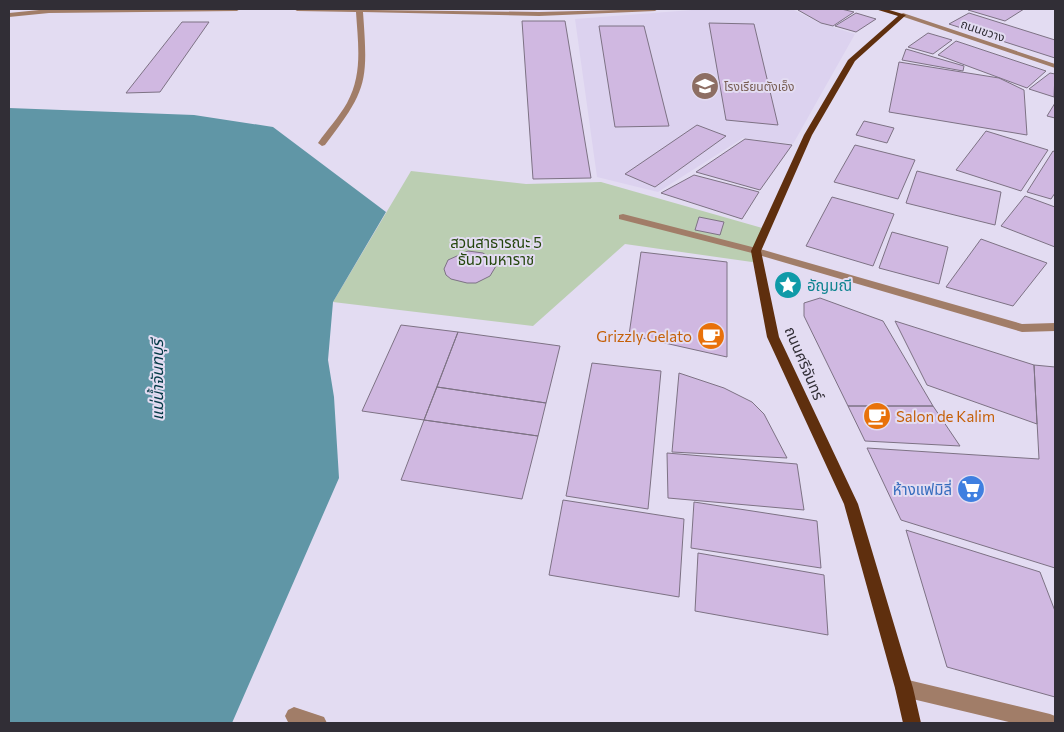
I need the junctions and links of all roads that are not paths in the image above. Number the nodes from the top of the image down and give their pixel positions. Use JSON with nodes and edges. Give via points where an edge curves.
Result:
{"nodes":[{"id":1,"x":237,"y":9,"type":"edge"},
{"id":2,"x":298,"y":9,"type":"edge"},
{"id":3,"x":360,"y":9,"type":"edge"},
{"id":4,"x":655,"y":9,"type":"edge"},
{"id":5,"x":878,"y":9,"type":"edge"},
{"id":6,"x":914,"y":9,"type":"edge"},
{"id":7,"x":9,"y":15,"type":"edge"},
{"id":8,"x":902,"y":15,"type":"junction"},
{"id":9,"x":1055,"y":66,"type":"edge"},
{"id":10,"x":322,"y":143,"type":"dead end"},
{"id":11,"x":623,"y":217,"type":"dead end"},
{"id":12,"x":756,"y":251,"type":"junction"},
{"id":13,"x":1055,"y":328,"type":"edge"},
{"id":14,"x":904,"y":688,"type":"junction"},
{"id":15,"x":294,"y":716,"type":"dead end"},
{"id":16,"x":318,"y":723,"type":"edge"},
{"id":17,"x":912,"y":723,"type":"edge"},
{"id":18,"x":1050,"y":723,"type":"edge"}],
"edges":[{"from":1,"to":7,"type":"street","via":[[49,11]]},
{"from":2,"to":3,"type":"street"},
{"from":3,"to":4,"type":"street","via":[[539,14]]},
{"from":3,"to":10,"type":"street","via":[[362,65],[358,86],[345,112]]},
{"from":5,"to":8,"type":"main road"},
{"from":6,"to":8,"type":"street"},
{"from":8,"to":9,"type":"street","name":"ถนนขวาง"},
{"from":8,"to":12,"type":"main road","via":[[852,60],[808,135]]},
{"from":11,"to":12,"type":"street"},
{"from":12,"to":13,"type":"street","via":[[1022,328]]},
{"from":12,"to":14,"type":"main road","name":"ถนนศรีจันทร์","via":[[774,337],[851,504]]},
{"from":14,"to":17,"type":"main road","name":"ถนนศรีจันทร์"},
{"from":14,"to":18,"type":"street"},
{"from":15,"to":16,"type":"street"}]}
